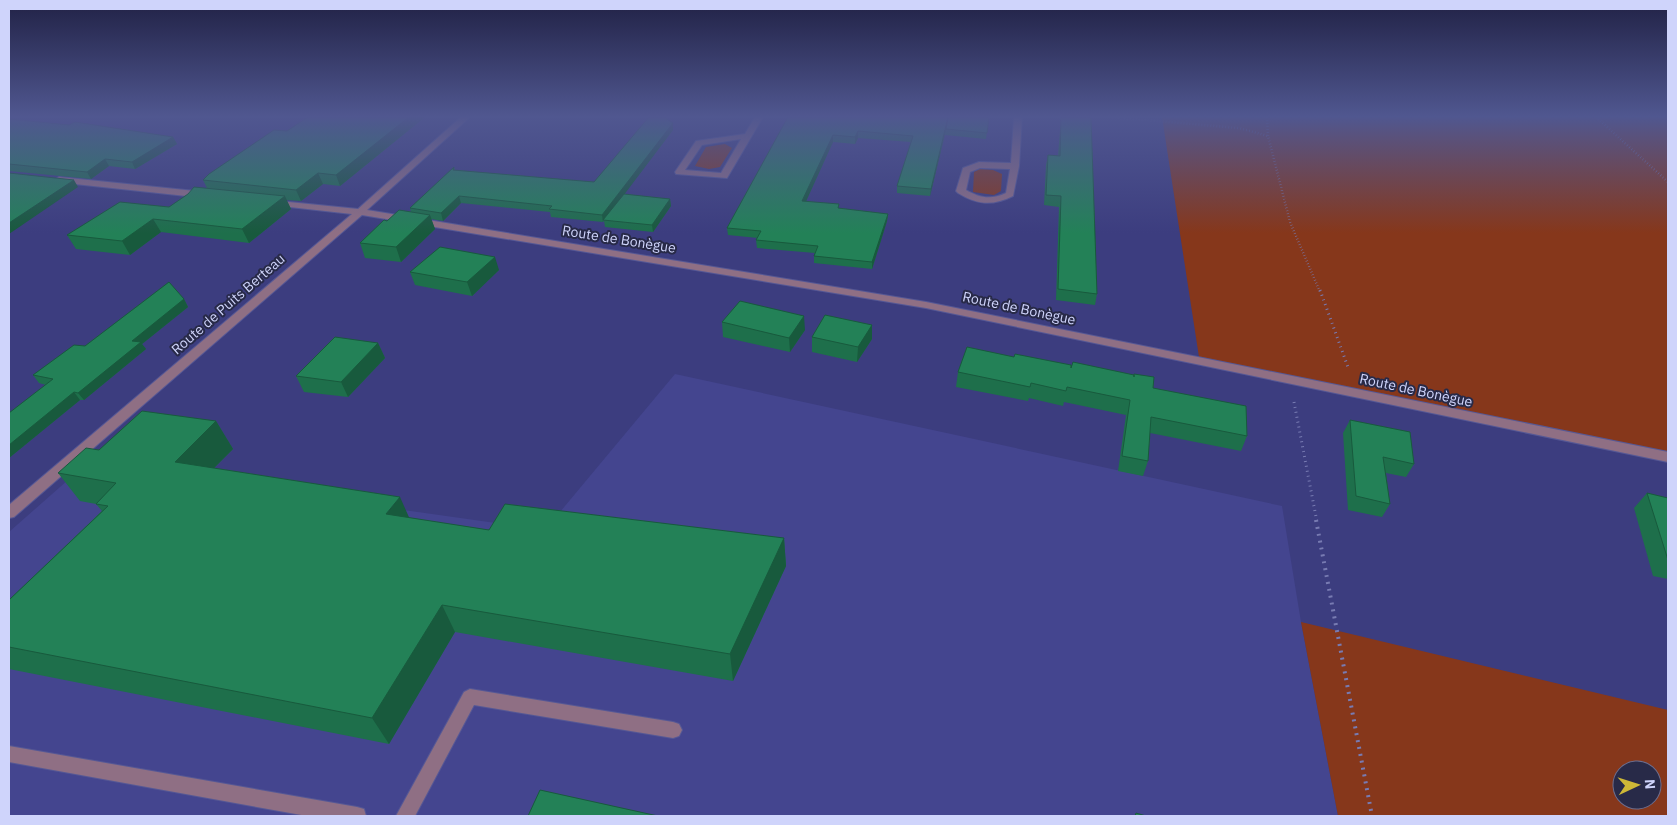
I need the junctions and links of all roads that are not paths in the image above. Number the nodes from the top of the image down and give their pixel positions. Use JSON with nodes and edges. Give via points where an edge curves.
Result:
{"nodes":[{"id":1,"x":423,"y":156,"type":"edge"},
{"id":2,"x":690,"y":156,"type":"edge"},
{"id":3,"x":736,"y":156,"type":"edge"},
{"id":4,"x":1016,"y":156,"type":"edge"},
{"id":5,"x":1015,"y":166,"type":"junction"},
{"id":6,"x":48,"y":179,"type":"edge"},
{"id":7,"x":214,"y":196,"type":"edge"},
{"id":8,"x":262,"y":201,"type":"edge"},
{"id":9,"x":360,"y":212,"type":"junction"},
{"id":10,"x":1668,"y":457,"type":"edge"},
{"id":11,"x":9,"y":512,"type":"edge"},
{"id":12,"x":673,"y":730,"type":"dead end"},
{"id":13,"x":9,"y":754,"type":"edge"},
{"id":14,"x":358,"y":816,"type":"edge"},
{"id":15,"x":405,"y":816,"type":"edge"}],
"edges":[{"from":1,"to":9,"type":"street","name":"Route de Puits Berteau"},
{"from":2,"to":3,"type":"street","via":[[679,172],[724,176]]},
{"from":4,"to":5,"type":"street"},
{"from":5,"to":5,"type":"street","via":[[1010,194],[997,201],[972,199],[961,191],[966,170],[979,165]]},
{"from":6,"to":7,"type":"street"},
{"from":8,"to":9,"type":"street","name":"Route de Bonègue"},
{"from":9,"to":10,"type":"street","name":"Route de Bonègue","via":[[926,304]]},
{"from":9,"to":11,"type":"street","name":"Route de Puits Berteau"},
{"from":12,"to":15,"type":"street","via":[[470,696]]},
{"from":13,"to":14,"type":"street"}]}
